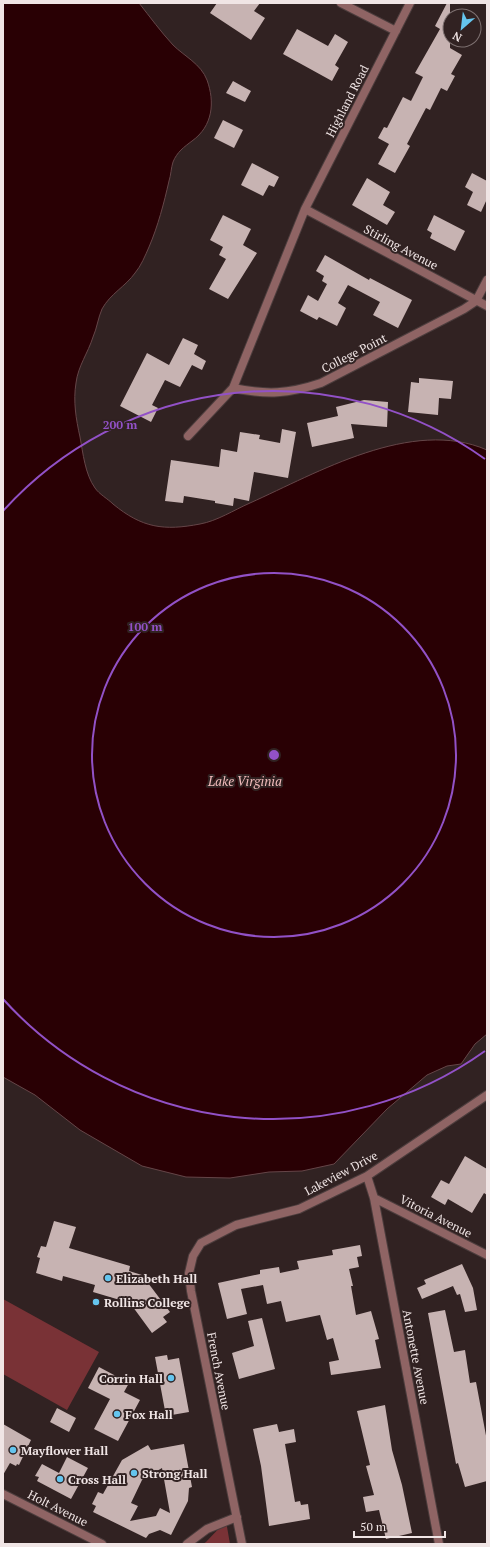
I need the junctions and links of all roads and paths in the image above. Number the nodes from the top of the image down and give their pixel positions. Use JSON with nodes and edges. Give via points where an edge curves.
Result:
{"nodes":[{"id":1,"x":341,"y":3,"type":"edge"},
{"id":2,"x":410,"y":3,"type":"edge"},
{"id":3,"x":396,"y":31,"type":"junction"},
{"id":4,"x":305,"y":209,"type":"junction"},
{"id":5,"x":487,"y":280,"type":"edge"},
{"id":6,"x":476,"y":301,"type":"junction"},
{"id":7,"x":487,"y":306,"type":"edge"},
{"id":8,"x":233,"y":388,"type":"junction"},
{"id":9,"x":188,"y":436,"type":"dead end"},
{"id":10,"x":487,"y":1095,"type":"edge"},
{"id":11,"x":366,"y":1176,"type":"junction"},
{"id":12,"x":374,"y":1198,"type":"junction"},
{"id":13,"x":236,"y":1225,"type":"joint"},
{"id":14,"x":487,"y":1255,"type":"edge"},
{"id":15,"x":3,"y":1494,"type":"edge"},
{"id":16,"x":237,"y":1517,"type":"junction"},
{"id":17,"x":102,"y":1544,"type":"edge"},
{"id":18,"x":187,"y":1544,"type":"edge"},
{"id":19,"x":242,"y":1544,"type":"edge"},
{"id":20,"x":439,"y":1544,"type":"edge"}],
"edges":[{"from":1,"to":3,"type":"street"},
{"from":2,"to":3,"type":"street","name":"Highland Road"},
{"from":3,"to":4,"type":"street","name":"Highland Road"},
{"from":4,"to":6,"type":"street","name":"Stirling Avenue"},
{"from":4,"to":8,"type":"street"},
{"from":5,"to":6,"type":"street"},
{"from":6,"to":7,"type":"street","name":"Stirling Avenue"},
{"from":6,"to":8,"type":"street","name":"College Point","via":[[464,310],[321,383],[297,391],[274,394]]},
{"from":8,"to":9,"type":"street"},
{"from":10,"to":11,"type":"street","name":"Lakeview Drive"},
{"from":11,"to":12,"type":"street","name":"Antonette Avenue"},
{"from":11,"to":13,"type":"street","name":"Lakeview Drive","via":[[299,1209]]},
{"from":12,"to":14,"type":"street","name":"Vitoria Avenue"},
{"from":12,"to":20,"type":"street","name":"Antonette Avenue"},
{"from":13,"to":16,"type":"street","name":"French Avenue","via":[[201,1243],[193,1256],[189,1273]]},
{"from":15,"to":17,"type":"street","name":"Holt Avenue"},
{"from":16,"to":18,"type":"street","via":[[207,1529]]},
{"from":16,"to":19,"type":"street","name":"French Avenue"}]}
